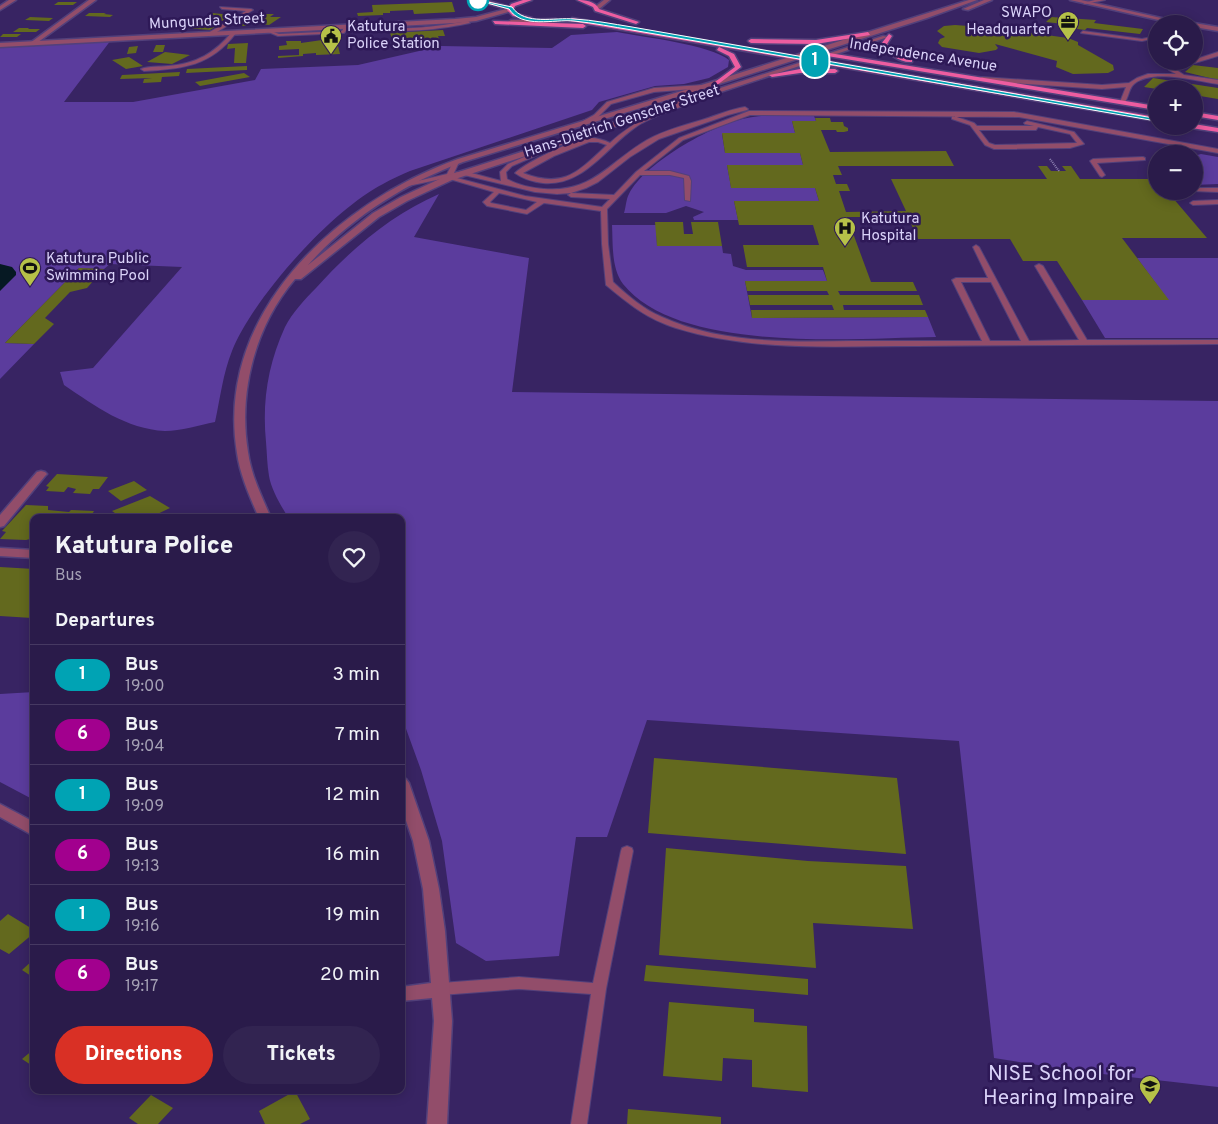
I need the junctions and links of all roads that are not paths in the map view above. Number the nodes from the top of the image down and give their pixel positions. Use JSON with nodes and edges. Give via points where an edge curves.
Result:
{"nodes":[{"id":1,"x":13,"y":0,"type":"edge"},
{"id":2,"x":93,"y":0,"type":"edge"},
{"id":3,"x":478,"y":0,"type":"edge"},
{"id":4,"x":530,"y":0,"type":"edge"},
{"id":5,"x":580,"y":0,"type":"edge"},
{"id":6,"x":607,"y":0,"type":"edge"},
{"id":7,"x":974,"y":0,"type":"edge"},
{"id":8,"x":989,"y":0,"type":"edge"},
{"id":9,"x":1073,"y":0,"type":"edge"},
{"id":10,"x":1103,"y":0,"type":"edge"},
{"id":11,"x":1085,"y":3,"type":"junction"},
{"id":12,"x":0,"y":8,"type":"edge"},
{"id":13,"x":222,"y":8,"type":"dead end"},
{"id":14,"x":510,"y":9,"type":"junction"},
{"id":15,"x":597,"y":9,"type":"junction"},
{"id":16,"x":1148,"y":17,"type":"edge"},
{"id":17,"x":572,"y":20,"type":"junction"},
{"id":18,"x":556,"y":21,"type":"junction"},
{"id":19,"x":468,"y":22,"type":"junction"},
{"id":20,"x":495,"y":22,"type":"junction"},
{"id":21,"x":433,"y":23,"type":"junction"},
{"id":22,"x":644,"y":24,"type":"dead end"},
{"id":23,"x":375,"y":26,"type":"junction"},
{"id":24,"x":1203,"y":27,"type":"edge"},
{"id":25,"x":1218,"y":29,"type":"edge"},
{"id":26,"x":648,"y":32,"type":"junction"},
{"id":27,"x":1083,"y":32,"type":"dead end"},
{"id":28,"x":234,"y":33,"type":"junction"},
{"id":29,"x":210,"y":34,"type":"junction"},
{"id":30,"x":868,"y":34,"type":"junction"},
{"id":31,"x":889,"y":36,"type":"junction"},
{"id":32,"x":741,"y":39,"type":"dead end"},
{"id":33,"x":1148,"y":39,"type":"edge"},
{"id":34,"x":751,"y":41,"type":"junction"},
{"id":35,"x":703,"y":42,"type":"junction"},
{"id":36,"x":32,"y":44,"type":"junction"},
{"id":37,"x":0,"y":45,"type":"edge"},
{"id":38,"x":812,"y":52,"type":"junction"},
{"id":39,"x":1218,"y":54,"type":"edge"},
{"id":40,"x":832,"y":55,"type":"junction"},
{"id":41,"x":795,"y":57,"type":"junction"},
{"id":42,"x":1203,"y":58,"type":"edge"},
{"id":43,"x":814,"y":60,"type":"junction"},
{"id":44,"x":144,"y":69,"type":"dead end"},
{"id":45,"x":1172,"y":70,"type":"edge"},
{"id":46,"x":947,"y":73,"type":"junction"},
{"id":47,"x":772,"y":75,"type":"junction"},
{"id":48,"x":900,"y":75,"type":"junction"},
{"id":49,"x":981,"y":79,"type":"junction"},
{"id":50,"x":1190,"y":79,"type":"junction"},
{"id":51,"x":1218,"y":82,"type":"edge"},
{"id":52,"x":717,"y":83,"type":"junction"},
{"id":53,"x":1130,"y":85,"type":"junction"},
{"id":54,"x":703,"y":87,"type":"junction"},
{"id":55,"x":720,"y":91,"type":"junction"},
{"id":56,"x":1123,"y":102,"type":"junction"},
{"id":57,"x":1148,"y":107,"type":"edge"},
{"id":58,"x":987,"y":115,"type":"junction"},
{"id":59,"x":1020,"y":115,"type":"junction"},
{"id":60,"x":1203,"y":116,"type":"edge"},
{"id":61,"x":945,"y":117,"type":"dead end"},
{"id":62,"x":1148,"y":118,"type":"edge"},
{"id":63,"x":1218,"y":118,"type":"edge"},
{"id":64,"x":586,"y":121,"type":"junction"},
{"id":65,"x":977,"y":128,"type":"junction"},
{"id":66,"x":1052,"y":128,"type":"junction"},
{"id":67,"x":1203,"y":128,"type":"edge"},
{"id":68,"x":1218,"y":130,"type":"edge"},
{"id":69,"x":583,"y":134,"type":"junction"},
{"id":70,"x":611,"y":145,"type":"junction"},
{"id":71,"x":1218,"y":151,"type":"edge"},
{"id":72,"x":1143,"y":160,"type":"dead end"},
{"id":73,"x":456,"y":162,"type":"junction"},
{"id":74,"x":464,"y":173,"type":"junction"},
{"id":75,"x":638,"y":173,"type":"junction"},
{"id":76,"x":1102,"y":175,"type":"dead end"},
{"id":77,"x":450,"y":176,"type":"junction"},
{"id":78,"x":532,"y":180,"type":"junction"},
{"id":79,"x":408,"y":184,"type":"junction"},
{"id":80,"x":517,"y":187,"type":"junction"},
{"id":81,"x":1203,"y":190,"type":"edge"},
{"id":82,"x":1218,"y":190,"type":"edge"},
{"id":83,"x":498,"y":191,"type":"junction"},
{"id":84,"x":560,"y":194,"type":"junction"},
{"id":85,"x":615,"y":197,"type":"junction"},
{"id":86,"x":688,"y":200,"type":"dead end"},
{"id":87,"x":542,"y":201,"type":"junction"},
{"id":88,"x":1218,"y":202,"type":"edge"},
{"id":89,"x":1193,"y":203,"type":"dead end"},
{"id":90,"x":604,"y":209,"type":"junction"},
{"id":91,"x":976,"y":247,"type":"dead end"},
{"id":92,"x":1039,"y":266,"type":"dead end"},
{"id":93,"x":993,"y":280,"type":"junction"},
{"id":94,"x":281,"y":291,"type":"junction"},
{"id":95,"x":1218,"y":342,"type":"edge"},
{"id":96,"x":987,"y":343,"type":"junction"},
{"id":97,"x":1026,"y":343,"type":"junction"},
{"id":98,"x":1085,"y":343,"type":"junction"},
{"id":99,"x":41,"y":474,"type":"dead end"},
{"id":100,"x":263,"y":514,"type":"edge"},
{"id":101,"x":0,"y":523,"type":"edge"},
{"id":102,"x":0,"y":552,"type":"edge"},
{"id":103,"x":30,"y":554,"type":"edge"},
{"id":104,"x":405,"y":795,"type":"edge"},
{"id":105,"x":0,"y":811,"type":"edge"},
{"id":106,"x":30,"y":828,"type":"edge"},
{"id":107,"x":627,"y":851,"type":"dead end"},
{"id":108,"x":441,"y":990,"type":"junction"},
{"id":109,"x":598,"y":990,"type":"junction"},
{"id":110,"x":405,"y":994,"type":"edge"},
{"id":111,"x":437,"y":1124,"type":"edge"},
{"id":112,"x":580,"y":1124,"type":"edge"}],
"edges":[{"from":1,"to":12,"type":"street"},
{"from":2,"to":36,"type":"street"},
{"from":3,"to":14,"type":"main road","name":"Independence Avenue"},
{"from":4,"to":14,"type":"main road"},
{"from":5,"to":15,"type":"main road"},
{"from":6,"to":15,"type":"street"},
{"from":7,"to":30,"type":"street","name":"Hans-Dietrich Genscher Street"},
{"from":8,"to":31,"type":"street","name":"Hans-Dietrich Genscher Street"},
{"from":9,"to":11,"type":"street"},
{"from":10,"to":11,"type":"lane"},
{"from":11,"to":16,"type":"street"},
{"from":13,"to":29,"type":"lane","via":[[251,10]]},
{"from":14,"to":18,"type":"main road","name":"Independence Avenue","via":[[520,17]]},
{"from":14,"to":21,"type":"street","via":[[476,19]]},
{"from":15,"to":17,"type":"main road","name":"Independence Avenue"},
{"from":15,"to":22,"type":"main road"},
{"from":17,"to":18,"type":"main road","name":"Independence Avenue"},
{"from":17,"to":26,"type":"main road","name":"Independence Avenue"},
{"from":18,"to":20,"type":"street"},
{"from":19,"to":20,"type":"street"},
{"from":19,"to":21,"type":"street"},
{"from":19,"to":23,"type":"lane","via":[[394,29]]},
{"from":20,"to":26,"type":"main road"},
{"from":21,"to":23,"type":"street","name":"Mungunda Street"},
{"from":23,"to":28,"type":"street","name":"Mungunda Street"},
{"from":24,"to":25,"type":"street"},
{"from":26,"to":35,"type":"main road","name":"Independence Avenue"},
{"from":27,"to":33,"type":"lane"},
{"from":28,"to":29,"type":"street","name":"Mungunda Street"},
{"from":28,"to":44,"type":"lane","via":[[201,62],[174,68]]},
{"from":29,"to":36,"type":"street","name":"Mungunda Street"},
{"from":30,"to":34,"type":"main road","via":[[816,42]]},
{"from":30,"to":38,"type":"street","name":"Hans-Dietrich Genscher Street"},
{"from":31,"to":40,"type":"street","name":"Hans-Dietrich Genscher Street"},
{"from":31,"to":46,"type":"main road","via":[[884,44],[895,56]]},
{"from":32,"to":34,"type":"main road","name":"Independence Avenue"},
{"from":34,"to":38,"type":"main road","name":"Independence Avenue"},
{"from":35,"to":41,"type":"main road","name":"Independence Avenue"},
{"from":35,"to":52,"type":"main road","via":[[732,55],[736,61],[738,67]]},
{"from":36,"to":37,"type":"street","name":"Mungunda Street"},
{"from":38,"to":40,"type":"main road","name":"Independence Avenue"},
{"from":38,"to":41,"type":"street","name":"Hans-Dietrich Genscher Street"},
{"from":39,"to":42,"type":"lane"},
{"from":40,"to":43,"type":"street","name":"Hans-Dietrich Genscher Street"},
{"from":40,"to":46,"type":"main road","name":"Independence Avenue"},
{"from":41,"to":43,"type":"main road","name":"Independence Avenue"},
{"from":41,"to":52,"type":"street","name":"Hans-Dietrich Genscher Street"},
{"from":43,"to":47,"type":"street","name":"Hans-Dietrich Genscher Street"},
{"from":43,"to":48,"type":"main road","name":"Independence Avenue"},
{"from":45,"to":50,"type":"lane"},
{"from":46,"to":49,"type":"main road","name":"Independence Avenue"},
{"from":47,"to":48,"type":"main road","via":[[823,70]]},
{"from":47,"to":55,"type":"street","name":"Hans-Dietrich Genscher Street"},
{"from":48,"to":62,"type":"main road","name":"Independence Avenue"},
{"from":49,"to":53,"type":"lane","via":[[1102,87]]},
{"from":49,"to":56,"type":"main road","name":"Independence Avenue"},
{"from":50,"to":51,"type":"lane"},
{"from":50,"to":53,"type":"lane","via":[[1147,75]]},
{"from":52,"to":54,"type":"street","name":"Hans-Dietrich Genscher Street"},
{"from":53,"to":56,"type":"lane"},
{"from":54,"to":64,"type":"street","name":"Hans-Dietrich Genscher Street"},
{"from":54,"to":64,"type":"lane","via":[[654,90],[609,103]]},
{"from":55,"to":69,"type":"street","name":"Hans-Dietrich Genscher Street"},
{"from":55,"to":70,"type":"lane","via":[[646,120]]},
{"from":56,"to":57,"type":"main road","name":"Independence Avenue"},
{"from":58,"to":59,"type":"lane"},
{"from":58,"to":66,"type":"lane"},
{"from":58,"to":75,"type":"lane","via":[[749,113],[681,139]]},
{"from":59,"to":71,"type":"lane"},
{"from":59,"to":84,"type":"lane","via":[[996,110],[739,109],[662,135],[640,147],[588,186]]},
{"from":60,"to":63,"type":"main road"},
{"from":61,"to":65,"type":"lane"},
{"from":64,"to":73,"type":"street","name":"Hans-Dietrich Genscher Street"},
{"from":65,"to":66,"type":"lane"},
{"from":65,"to":66,"type":"lane","via":[[987,144],[994,146],[1081,144],[1072,133]]},
{"from":67,"to":68,"type":"main road"},
{"from":69,"to":74,"type":"street","name":"Hans-Dietrich Genscher Street"},
{"from":69,"to":80,"type":"lane","via":[[510,165],[503,172],[504,180]]},
{"from":70,"to":78,"type":"lane","via":[[570,180],[555,184]]},
{"from":70,"to":78,"type":"lane","via":[[601,140],[589,140],[528,165],[518,173]]},
{"from":72,"to":76,"type":"lane","via":[[1093,161]]},
{"from":73,"to":77,"type":"lane"},
{"from":73,"to":79,"type":"street","name":"Hans-Dietrich Genscher Street"},
{"from":74,"to":77,"type":"street","name":"Hans-Dietrich Genscher Street"},
{"from":74,"to":80,"type":"lane"},
{"from":75,"to":85,"type":"lane"},
{"from":75,"to":86,"type":"lane","via":[[670,173],[686,177]]},
{"from":77,"to":79,"type":"lane"},
{"from":77,"to":83,"type":"lane"},
{"from":77,"to":94,"type":"street","name":"Hans-Dietrich Genscher Street","via":[[376,215]]},
{"from":78,"to":80,"type":"lane"},
{"from":79,"to":94,"type":"street","name":"Hans-Dietrich Genscher Street","via":[[350,221],[306,260]]},
{"from":80,"to":84,"type":"lane"},
{"from":81,"to":82,"type":"lane"},
{"from":83,"to":87,"type":"lane"},
{"from":83,"to":87,"type":"lane","via":[[486,202],[489,205],[527,212]]},
{"from":84,"to":85,"type":"lane"},
{"from":85,"to":90,"type":"lane"},
{"from":87,"to":90,"type":"lane"},
{"from":88,"to":89,"type":"lane"},
{"from":90,"to":96,"type":"lane","via":[[609,283],[642,310],[677,325],[724,338],[790,344]]},
{"from":91,"to":93,"type":"lane"},
{"from":92,"to":98,"type":"lane"},
{"from":93,"to":96,"type":"lane","via":[[956,280]]},
{"from":93,"to":97,"type":"lane"},
{"from":94,"to":100,"type":"street","name":"Hans-Dietrich Genscher Street","via":[[248,354],[241,403],[242,451]]},
{"from":95,"to":98,"type":"lane"},
{"from":96,"to":97,"type":"lane"},
{"from":97,"to":98,"type":"lane"},
{"from":99,"to":101,"type":"street"},
{"from":102,"to":103,"type":"street"},
{"from":104,"to":108,"type":"street","via":[[421,841],[431,889]]},
{"from":105,"to":106,"type":"street"},
{"from":107,"to":109,"type":"lane"},
{"from":108,"to":109,"type":"lane","via":[[518,984]]},
{"from":108,"to":110,"type":"street"},
{"from":108,"to":111,"type":"street","via":[[443,1021]]},
{"from":109,"to":112,"type":"lane"}]}
